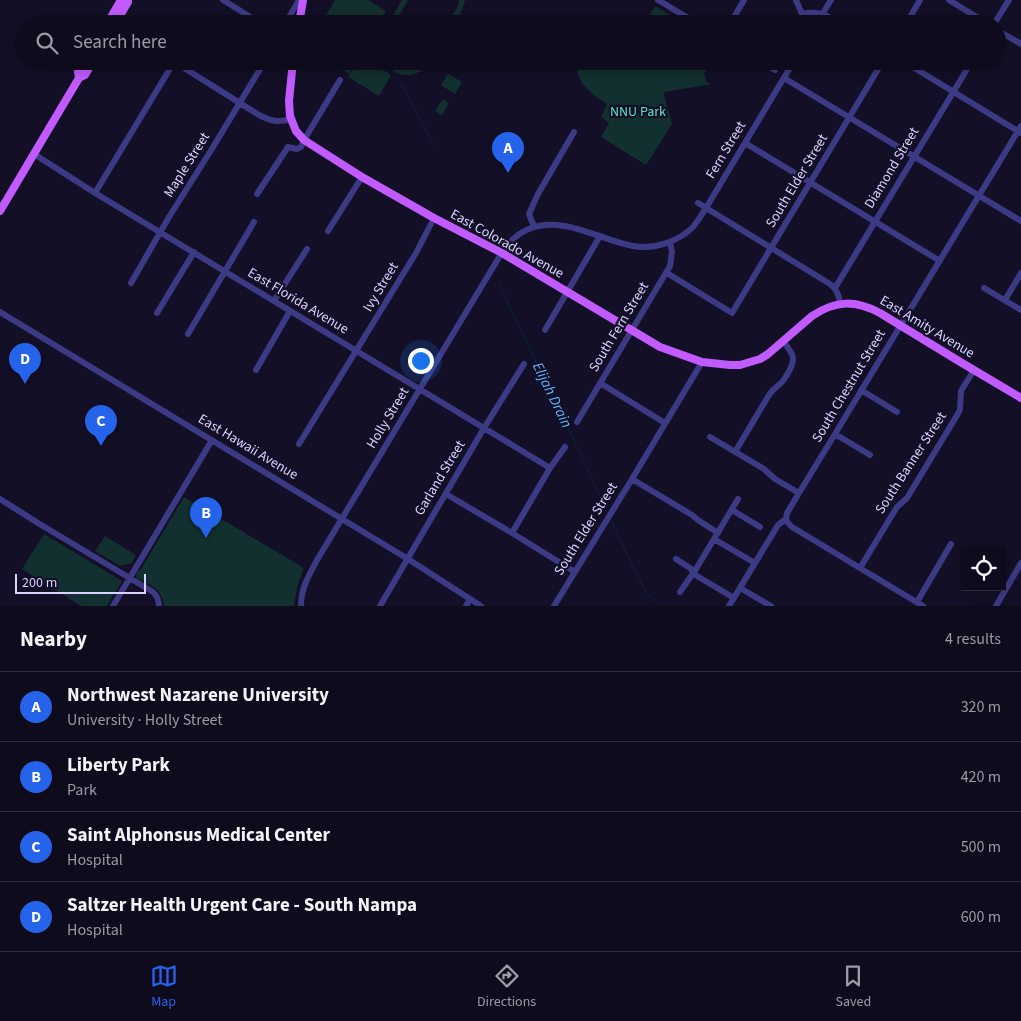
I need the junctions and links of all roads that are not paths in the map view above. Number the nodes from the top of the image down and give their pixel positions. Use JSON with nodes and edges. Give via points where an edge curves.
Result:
{"nodes":[{"id":1,"x":121,"y":0,"type":"edge"},
{"id":2,"x":128,"y":0,"type":"edge"},
{"id":3,"x":222,"y":0,"type":"edge"},
{"id":4,"x":301,"y":0,"type":"edge"},
{"id":5,"x":658,"y":0,"type":"edge"},
{"id":6,"x":744,"y":0,"type":"edge"},
{"id":7,"x":796,"y":0,"type":"edge"},
{"id":8,"x":831,"y":0,"type":"edge"},
{"id":9,"x":920,"y":0,"type":"edge"},
{"id":10,"x":949,"y":0,"type":"edge"},
{"id":11,"x":1008,"y":0,"type":"edge"},
{"id":12,"x":823,"y":13,"type":"junction"},
{"id":13,"x":802,"y":14,"type":"joint"},
{"id":14,"x":112,"y":15,"type":"edge"},
{"id":15,"x":120,"y":15,"type":"edge"},
{"id":16,"x":247,"y":15,"type":"edge"},
{"id":17,"x":291,"y":15,"type":"edge"},
{"id":18,"x":300,"y":15,"type":"edge"},
{"id":19,"x":683,"y":15,"type":"edge"},
{"id":20,"x":735,"y":15,"type":"edge"},
{"id":21,"x":826,"y":15,"type":"edge"},
{"id":22,"x":911,"y":15,"type":"edge"},
{"id":23,"x":973,"y":15,"type":"edge"},
{"id":24,"x":999,"y":15,"type":"edge"},
{"id":25,"x":1006,"y":35,"type":"edge"},
{"id":26,"x":1021,"y":44,"type":"edge"},
{"id":27,"x":79,"y":70,"type":"edge"},
{"id":28,"x":88,"y":70,"type":"edge"},
{"id":29,"x":168,"y":70,"type":"edge"},
{"id":30,"x":186,"y":70,"type":"edge"},
{"id":31,"x":260,"y":70,"type":"edge"},
{"id":32,"x":292,"y":70,"type":"edge"},
{"id":33,"x":789,"y":70,"type":"edge"},
{"id":34,"x":878,"y":70,"type":"edge"},
{"id":35,"x":918,"y":70,"type":"edge"},
{"id":36,"x":966,"y":70,"type":"edge"},
{"id":37,"x":79,"y":78,"type":"junction"},
{"id":38,"x":784,"y":78,"type":"junction"},
{"id":39,"x":340,"y":80,"type":"dead end"},
{"id":40,"x":953,"y":92,"type":"junction"},
{"id":41,"x":240,"y":102,"type":"junction"},
{"id":42,"x":849,"y":117,"type":"junction"},
{"id":43,"x":291,"y":119,"type":"junction"},
{"id":44,"x":1020,"y":130,"type":"edge"},
{"id":45,"x":574,"y":132,"type":"dead end"},
{"id":46,"x":305,"y":140,"type":"junction"},
{"id":47,"x":745,"y":143,"type":"junction"},
{"id":48,"x":34,"y":154,"type":"junction"},
{"id":49,"x":914,"y":157,"type":"junction"},
{"id":50,"x":362,"y":177,"type":"junction"},
{"id":51,"x":810,"y":182,"type":"junction"},
{"id":52,"x":95,"y":193,"type":"junction"},
{"id":53,"x":257,"y":194,"type":"dead end"},
{"id":54,"x":979,"y":196,"type":"junction"},
{"id":55,"x":698,"y":203,"type":"dead end"},
{"id":56,"x":706,"y":208,"type":"junction"},
{"id":57,"x":0,"y":211,"type":"edge"},
{"id":58,"x":434,"y":218,"type":"junction"},
{"id":59,"x":875,"y":221,"type":"junction"},
{"id":60,"x":1021,"y":221,"type":"edge"},
{"id":61,"x":254,"y":222,"type":"dead end"},
{"id":62,"x":534,"y":227,"type":"junction"},
{"id":63,"x":328,"y":231,"type":"dead end"},
{"id":64,"x":161,"y":232,"type":"junction"},
{"id":65,"x":600,"y":236,"type":"junction"},
{"id":66,"x":670,"y":242,"type":"junction"},
{"id":67,"x":771,"y":248,"type":"junction"},
{"id":68,"x":307,"y":249,"type":"dead end"},
{"id":69,"x":194,"y":252,"type":"junction"},
{"id":70,"x":502,"y":253,"type":"junction"},
{"id":71,"x":940,"y":261,"type":"junction"},
{"id":72,"x":225,"y":272,"type":"junction"},
{"id":73,"x":666,"y":273,"type":"junction"},
{"id":74,"x":1021,"y":273,"type":"edge"},
{"id":75,"x":131,"y":283,"type":"dead end"},
{"id":76,"x":835,"y":288,"type":"junction"},
{"id":77,"x":984,"y":288,"type":"dead end"},
{"id":78,"x":567,"y":292,"type":"junction"},
{"id":79,"x":1004,"y":300,"type":"junction"},
{"id":80,"x":274,"y":301,"type":"junction"},
{"id":81,"x":840,"y":303,"type":"junction"},
{"id":82,"x":1021,"y":310,"type":"edge"},
{"id":83,"x":290,"y":311,"type":"junction"},
{"id":84,"x":0,"y":312,"type":"edge"},
{"id":85,"x":157,"y":313,"type":"dead end"},
{"id":86,"x":901,"y":325,"type":"junction"},
{"id":87,"x":545,"y":330,"type":"dead end"},
{"id":88,"x":631,"y":331,"type":"junction"},
{"id":89,"x":188,"y":334,"type":"dead end"},
{"id":90,"x":783,"y":341,"type":"junction"},
{"id":91,"x":356,"y":350,"type":"junction"},
{"id":92,"x":702,"y":362,"type":"junction"},
{"id":93,"x":524,"y":364,"type":"dead end"},
{"id":94,"x":256,"y":370,"type":"dead end"},
{"id":95,"x":974,"y":370,"type":"junction"},
{"id":96,"x":600,"y":383,"type":"junction"},
{"id":97,"x":420,"y":389,"type":"junction"},
{"id":98,"x":862,"y":390,"type":"junction"},
{"id":99,"x":1021,"y":398,"type":"edge"},
{"id":100,"x":897,"y":412,"type":"dead end"},
{"id":101,"x":577,"y":422,"type":"dead end"},
{"id":102,"x":665,"y":423,"type":"junction"},
{"id":103,"x":484,"y":428,"type":"junction"},
{"id":104,"x":835,"y":434,"type":"junction"},
{"id":105,"x":710,"y":437,"type":"dead end"},
{"id":106,"x":212,"y":440,"type":"junction"},
{"id":107,"x":299,"y":444,"type":"dead end"},
{"id":108,"x":565,"y":447,"type":"dead end"},
{"id":109,"x":735,"y":452,"type":"junction"},
{"id":110,"x":870,"y":455,"type":"dead end"},
{"id":111,"x":550,"y":468,"type":"junction"},
{"id":112,"x":632,"y":479,"type":"junction"},
{"id":113,"x":799,"y":493,"type":"junction"},
{"id":114,"x":446,"y":494,"type":"junction"},
{"id":115,"x":0,"y":499,"type":"edge"},
{"id":116,"x":738,"y":499,"type":"dead end"},
{"id":117,"x":732,"y":510,"type":"junction"},
{"id":118,"x":341,"y":519,"type":"junction"},
{"id":119,"x":786,"y":519,"type":"junction"},
{"id":120,"x":760,"y":527,"type":"dead end"},
{"id":121,"x":512,"y":533,"type":"junction"},
{"id":122,"x":716,"y":536,"type":"junction"},
{"id":123,"x":952,"y":544,"type":"dead end"},
{"id":124,"x":408,"y":559,"type":"junction"},
{"id":125,"x":676,"y":559,"type":"dead end"},
{"id":126,"x":755,"y":563,"type":"junction"},
{"id":127,"x":1021,"y":563,"type":"edge"},
{"id":128,"x":860,"y":568,"type":"junction"},
{"id":129,"x":575,"y":572,"type":"junction"},
{"id":130,"x":694,"y":572,"type":"junction"},
{"id":131,"x":129,"y":578,"type":"junction"},
{"id":132,"x":740,"y":588,"type":"junction"},
{"id":133,"x":680,"y":592,"type":"dead end"},
{"id":134,"x":734,"y":598,"type":"junction"},
{"id":135,"x":470,"y":599,"type":"junction"},
{"id":136,"x":916,"y":602,"type":"junction"},
{"id":137,"x":113,"y":606,"type":"edge"},
{"id":138,"x":160,"y":606,"type":"edge"},
{"id":139,"x":301,"y":606,"type":"edge"},
{"id":140,"x":380,"y":606,"type":"edge"},
{"id":141,"x":466,"y":606,"type":"edge"},
{"id":142,"x":481,"y":606,"type":"edge"},
{"id":143,"x":554,"y":606,"type":"edge"},
{"id":144,"x":729,"y":606,"type":"edge"},
{"id":145,"x":771,"y":606,"type":"edge"},
{"id":146,"x":923,"y":606,"type":"edge"},
{"id":147,"x":996,"y":606,"type":"edge"}],
"edges":[{"from":1,"to":14,"type":"main road"},
{"from":2,"to":15,"type":"main road"},
{"from":3,"to":16,"type":"street"},
{"from":4,"to":17,"type":"street"},
{"from":4,"to":18,"type":"main road"},
{"from":5,"to":19,"type":"street"},
{"from":6,"to":20,"type":"street"},
{"from":7,"to":13,"type":"street"},
{"from":8,"to":12,"type":"street"},
{"from":9,"to":22,"type":"street"},
{"from":10,"to":23,"type":"street"},
{"from":11,"to":24,"type":"street"},
{"from":12,"to":13,"type":"street"},
{"from":12,"to":21,"type":"street"},
{"from":25,"to":26,"type":"street"},
{"from":27,"to":37,"type":"main road"},
{"from":28,"to":37,"type":"main road"},
{"from":29,"to":52,"type":"street"},
{"from":30,"to":41,"type":"street"},
{"from":31,"to":41,"type":"street","name":"Maple Street"},
{"from":32,"to":43,"type":"main road"},
{"from":33,"to":38,"type":"street","name":"Fern Street"},
{"from":34,"to":42,"type":"street","name":"South Elder Street"},
{"from":35,"to":40,"type":"street"},
{"from":36,"to":40,"type":"street","name":"Diamond Street"},
{"from":37,"to":48,"type":"main road"},
{"from":38,"to":42,"type":"street"},
{"from":38,"to":47,"type":"street","name":"Fern Street"},
{"from":39,"to":46,"type":"street"},
{"from":40,"to":44,"type":"street"},
{"from":40,"to":49,"type":"street","name":"Diamond Street"},
{"from":41,"to":43,"type":"street","via":[[271,120]]},
{"from":41,"to":64,"type":"street","name":"Maple Street"},
{"from":42,"to":49,"type":"street"},
{"from":42,"to":51,"type":"street","name":"South Elder Street"},
{"from":43,"to":46,"type":"main road"},
{"from":44,"to":54,"type":"street","name":"South Chestnut Street"},
{"from":45,"to":62,"type":"street","via":[[528,214]]},
{"from":46,"to":50,"type":"main road","name":"East Colorado Avenue"},
{"from":46,"to":53,"type":"street","via":[[297,149],[288,147]]},
{"from":47,"to":51,"type":"street"},
{"from":47,"to":56,"type":"street","name":"Fern Street"},
{"from":48,"to":52,"type":"street","name":"East Florida Avenue"},
{"from":48,"to":57,"type":"main road"},
{"from":49,"to":54,"type":"street"},
{"from":49,"to":59,"type":"street","name":"Diamond Street"},
{"from":50,"to":58,"type":"main road","name":"East Colorado Avenue"},
{"from":50,"to":63,"type":"street"},
{"from":51,"to":59,"type":"street"},
{"from":51,"to":67,"type":"street","name":"South Elder Street"},
{"from":52,"to":64,"type":"street","name":"East Florida Avenue"},
{"from":54,"to":60,"type":"street"},
{"from":54,"to":71,"type":"street","name":"South Chestnut Street"},
{"from":55,"to":56,"type":"street"},
{"from":56,"to":66,"type":"street","name":"Fern Street","via":[[693,227]]},
{"from":56,"to":67,"type":"street"},
{"from":58,"to":70,"type":"main road","name":"East Colorado Avenue"},
{"from":58,"to":91,"type":"street","name":"Ivy Street"},
{"from":59,"to":71,"type":"street"},
{"from":59,"to":76,"type":"street","name":"Diamond Street"},
{"from":61,"to":72,"type":"street"},
{"from":62,"to":65,"type":"street","via":[[569,226]]},
{"from":62,"to":70,"type":"street","name":"Holly Street","via":[[519,234]]},
{"from":64,"to":69,"type":"street","name":"East Florida Avenue"},
{"from":64,"to":75,"type":"street","name":"Maple Street"},
{"from":65,"to":66,"type":"street","via":[[633,246],[657,246]]},
{"from":65,"to":78,"type":"street"},
{"from":66,"to":73,"type":"street","name":"South Fern Street","via":[[672,260]]},
{"from":67,"to":73,"type":"street","name":"South Elder Street","via":[[732,313]]},
{"from":67,"to":76,"type":"street"},
{"from":68,"to":80,"type":"street"},
{"from":69,"to":72,"type":"street","name":"East Florida Avenue"},
{"from":69,"to":85,"type":"street"},
{"from":70,"to":78,"type":"main road","name":"East Colorado Avenue"},
{"from":70,"to":97,"type":"street","name":"Holly Street"},
{"from":71,"to":86,"type":"street","name":"South Chestnut Street"},
{"from":72,"to":80,"type":"street","name":"East Florida Avenue"},
{"from":72,"to":89,"type":"street"},
{"from":73,"to":88,"type":"street","name":"South Fern Street"},
{"from":74,"to":79,"type":"street"},
{"from":76,"to":81,"type":"street"},
{"from":77,"to":79,"type":"street"},
{"from":78,"to":87,"type":"street"},
{"from":78,"to":88,"type":"main road","name":"East Colorado Avenue"},
{"from":79,"to":82,"type":"street"},
{"from":80,"to":83,"type":"street","name":"East Florida Avenue"},
{"from":81,"to":86,"type":"main road","name":"East Amity Avenue","via":[[868,306]]},
{"from":81,"to":90,"type":"main road","via":[[812,316]]},
{"from":83,"to":91,"type":"street","name":"East Florida Avenue"},
{"from":83,"to":94,"type":"street"},
{"from":84,"to":106,"type":"street","name":"East Hawaii Avenue"},
{"from":86,"to":95,"type":"main road","name":"East Amity Avenue"},
{"from":86,"to":98,"type":"street","name":"South Chestnut Street"},
{"from":88,"to":92,"type":"main road","name":"East Colorado Avenue","via":[[660,347]]},
{"from":88,"to":96,"type":"street","name":"South Fern Street"},
{"from":90,"to":92,"type":"main road","via":[[750,363]]},
{"from":90,"to":109,"type":"street","via":[[792,352],[793,364],[785,379],[769,395]]},
{"from":91,"to":97,"type":"street","name":"East Florida Avenue"},
{"from":91,"to":107,"type":"street","name":"Ivy Street"},
{"from":92,"to":102,"type":"street","name":"South Elder Street"},
{"from":93,"to":103,"type":"street","name":"Garland Street"},
{"from":95,"to":99,"type":"main road","name":"East Amity Avenue"},
{"from":95,"to":128,"type":"street","name":"South Banner Street","via":[[961,391],[959,412]]},
{"from":96,"to":101,"type":"street","name":"South Fern Street"},
{"from":96,"to":102,"type":"street"},
{"from":97,"to":103,"type":"street","name":"East Florida Avenue"},
{"from":97,"to":118,"type":"street","name":"Holly Street"},
{"from":98,"to":100,"type":"street"},
{"from":98,"to":104,"type":"street","name":"South Chestnut Street"},
{"from":102,"to":112,"type":"street","name":"South Elder Street"},
{"from":103,"to":111,"type":"street","name":"East Florida Avenue"},
{"from":103,"to":114,"type":"street","name":"Garland Street"},
{"from":104,"to":110,"type":"street"},
{"from":104,"to":113,"type":"street","name":"South Chestnut Street"},
{"from":105,"to":109,"type":"street"},
{"from":106,"to":118,"type":"street","name":"East Hawaii Avenue"},
{"from":106,"to":131,"type":"street"},
{"from":108,"to":111,"type":"street"},
{"from":109,"to":113,"type":"street"},
{"from":111,"to":121,"type":"street"},
{"from":112,"to":122,"type":"street","via":[[692,515]]},
{"from":112,"to":129,"type":"street","name":"South Elder Street"},
{"from":113,"to":119,"type":"street","name":"South Chestnut Street"},
{"from":114,"to":121,"type":"street"},
{"from":114,"to":124,"type":"street","name":"Garland Street"},
{"from":115,"to":131,"type":"street"},
{"from":116,"to":117,"type":"street"},
{"from":117,"to":120,"type":"street"},
{"from":117,"to":122,"type":"street"},
{"from":118,"to":124,"type":"street","name":"East Hawaii Avenue"},
{"from":118,"to":139,"type":"street","name":"Holly Street","via":[[306,580]]},
{"from":119,"to":126,"type":"street","name":"South Chestnut Street","via":[[778,525]]},
{"from":119,"to":128,"type":"street","via":[[792,527]]},
{"from":121,"to":129,"type":"street"},
{"from":122,"to":126,"type":"street"},
{"from":122,"to":130,"type":"street"},
{"from":123,"to":136,"type":"street"},
{"from":124,"to":135,"type":"street","name":"East Hawaii Avenue"},
{"from":124,"to":140,"type":"street","name":"Garland Street"},
{"from":125,"to":130,"type":"street"},
{"from":126,"to":132,"type":"street","name":"South Chestnut Street"},
{"from":127,"to":147,"type":"street"},
{"from":128,"to":136,"type":"street"},
{"from":129,"to":143,"type":"street","name":"South Elder Street"},
{"from":130,"to":133,"type":"street"},
{"from":130,"to":134,"type":"street"},
{"from":131,"to":137,"type":"street"},
{"from":131,"to":138,"type":"street","via":[[153,592]]},
{"from":132,"to":134,"type":"street","name":"South Chestnut Street"},
{"from":132,"to":145,"type":"street"},
{"from":134,"to":144,"type":"street","name":"South Chestnut Street"},
{"from":135,"to":141,"type":"street"},
{"from":135,"to":142,"type":"street","name":"East Hawaii Avenue"},
{"from":136,"to":146,"type":"street"}]}
